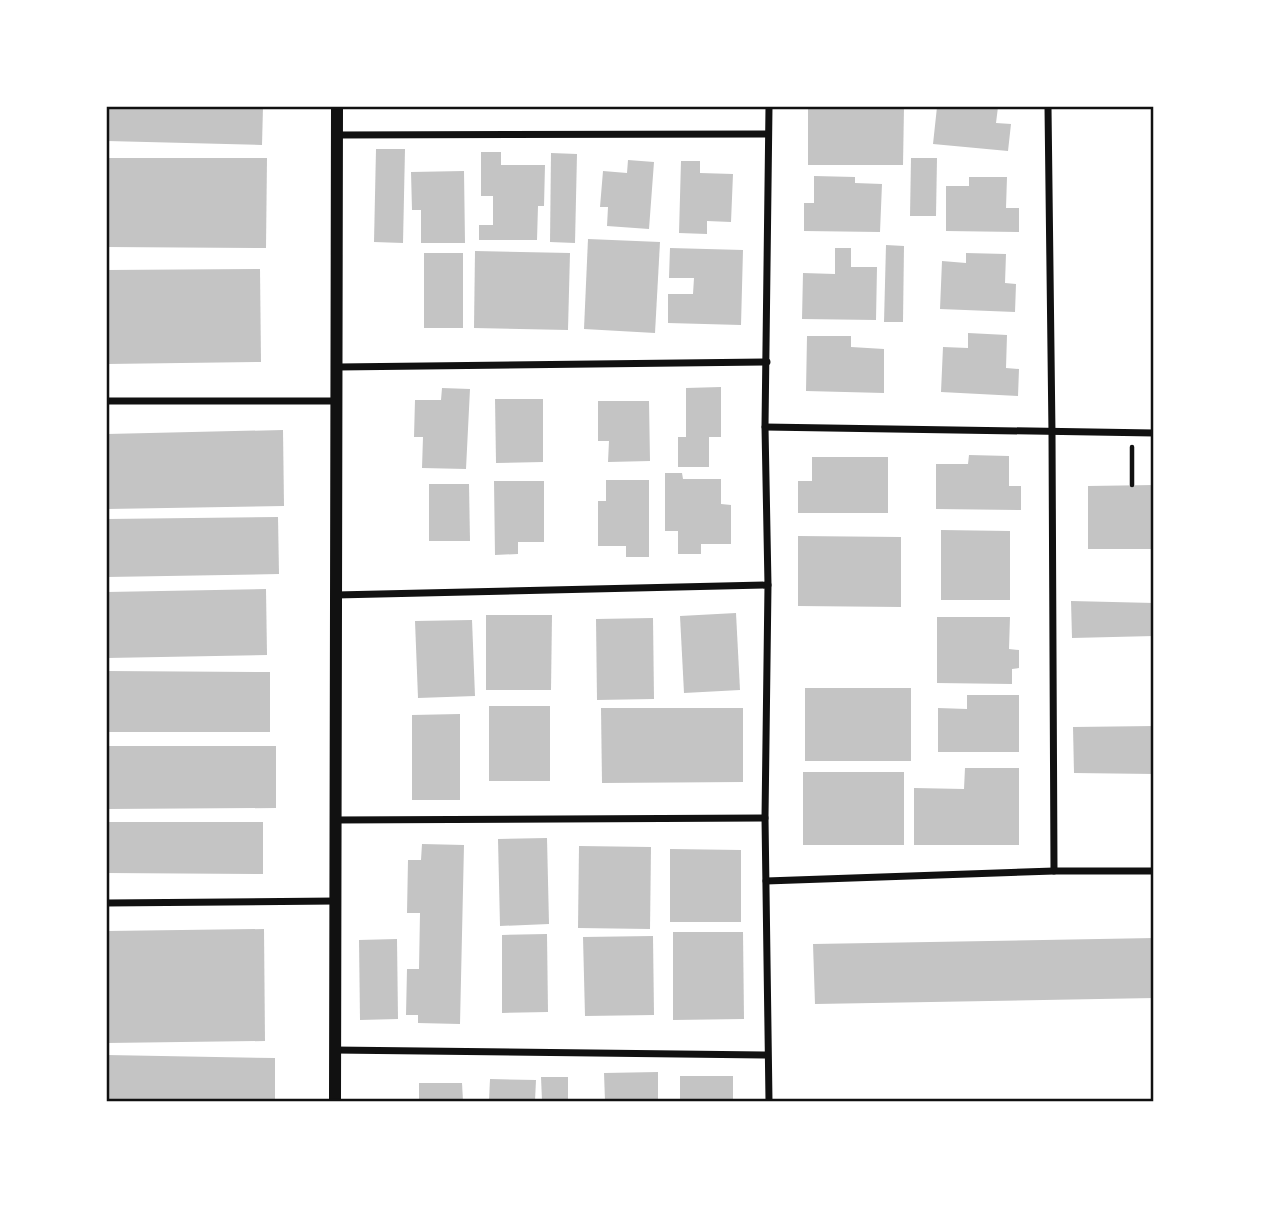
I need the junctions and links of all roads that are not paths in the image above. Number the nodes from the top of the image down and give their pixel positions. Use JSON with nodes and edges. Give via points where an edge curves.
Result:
{"nodes":[{"id":1,"x":337,"y":107,"type":"edge"},
{"id":2,"x":769,"y":107,"type":"edge"},
{"id":3,"x":1048,"y":107,"type":"edge"},
{"id":4,"x":768,"y":134,"type":"junction"},
{"id":5,"x":338,"y":135,"type":"junction"},
{"id":6,"x":767,"y":362,"type":"junction"},
{"id":7,"x":338,"y":367,"type":"junction"},
{"id":8,"x":107,"y":401,"type":"edge"},
{"id":9,"x":338,"y":401,"type":"junction"},
{"id":10,"x":765,"y":426,"type":"junction"},
{"id":11,"x":1052,"y":432,"type":"junction"},
{"id":12,"x":1154,"y":433,"type":"edge"},
{"id":13,"x":768,"y":585,"type":"junction"},
{"id":14,"x":336,"y":594,"type":"junction"},
{"id":15,"x":765,"y":818,"type":"junction"},
{"id":16,"x":335,"y":820,"type":"junction"},
{"id":17,"x":1054,"y":871,"type":"junction"},
{"id":18,"x":1154,"y":871,"type":"edge"},
{"id":19,"x":766,"y":881,"type":"junction"},
{"id":20,"x":336,"y":901,"type":"junction"},
{"id":21,"x":107,"y":903,"type":"edge"},
{"id":22,"x":334,"y":1050,"type":"junction"},
{"id":23,"x":766,"y":1055,"type":"junction"},
{"id":24,"x":335,"y":1101,"type":"edge"},
{"id":25,"x":769,"y":1101,"type":"edge"}],
"edges":[{"from":1,"to":5,"type":"street"},
{"from":2,"to":4,"type":"street"},
{"from":3,"to":11,"type":"street"},
{"from":4,"to":5,"type":"street"},
{"from":4,"to":6,"type":"street"},
{"from":5,"to":7,"type":"street"},
{"from":6,"to":7,"type":"street"},
{"from":6,"to":10,"type":"street"},
{"from":7,"to":9,"type":"street"},
{"from":8,"to":9,"type":"street"},
{"from":9,"to":14,"type":"street"},
{"from":10,"to":11,"type":"street"},
{"from":10,"to":13,"type":"street"},
{"from":11,"to":12,"type":"street"},
{"from":11,"to":17,"type":"street"},
{"from":13,"to":14,"type":"street"},
{"from":13,"to":15,"type":"street"},
{"from":14,"to":16,"type":"street"},
{"from":15,"to":16,"type":"street"},
{"from":15,"to":19,"type":"street"},
{"from":16,"to":20,"type":"street"},
{"from":17,"to":18,"type":"street"},
{"from":17,"to":19,"type":"street"},
{"from":19,"to":23,"type":"street"},
{"from":20,"to":21,"type":"street"},
{"from":20,"to":22,"type":"street"},
{"from":22,"to":23,"type":"street"},
{"from":22,"to":24,"type":"street"},
{"from":23,"to":25,"type":"street"}]}
